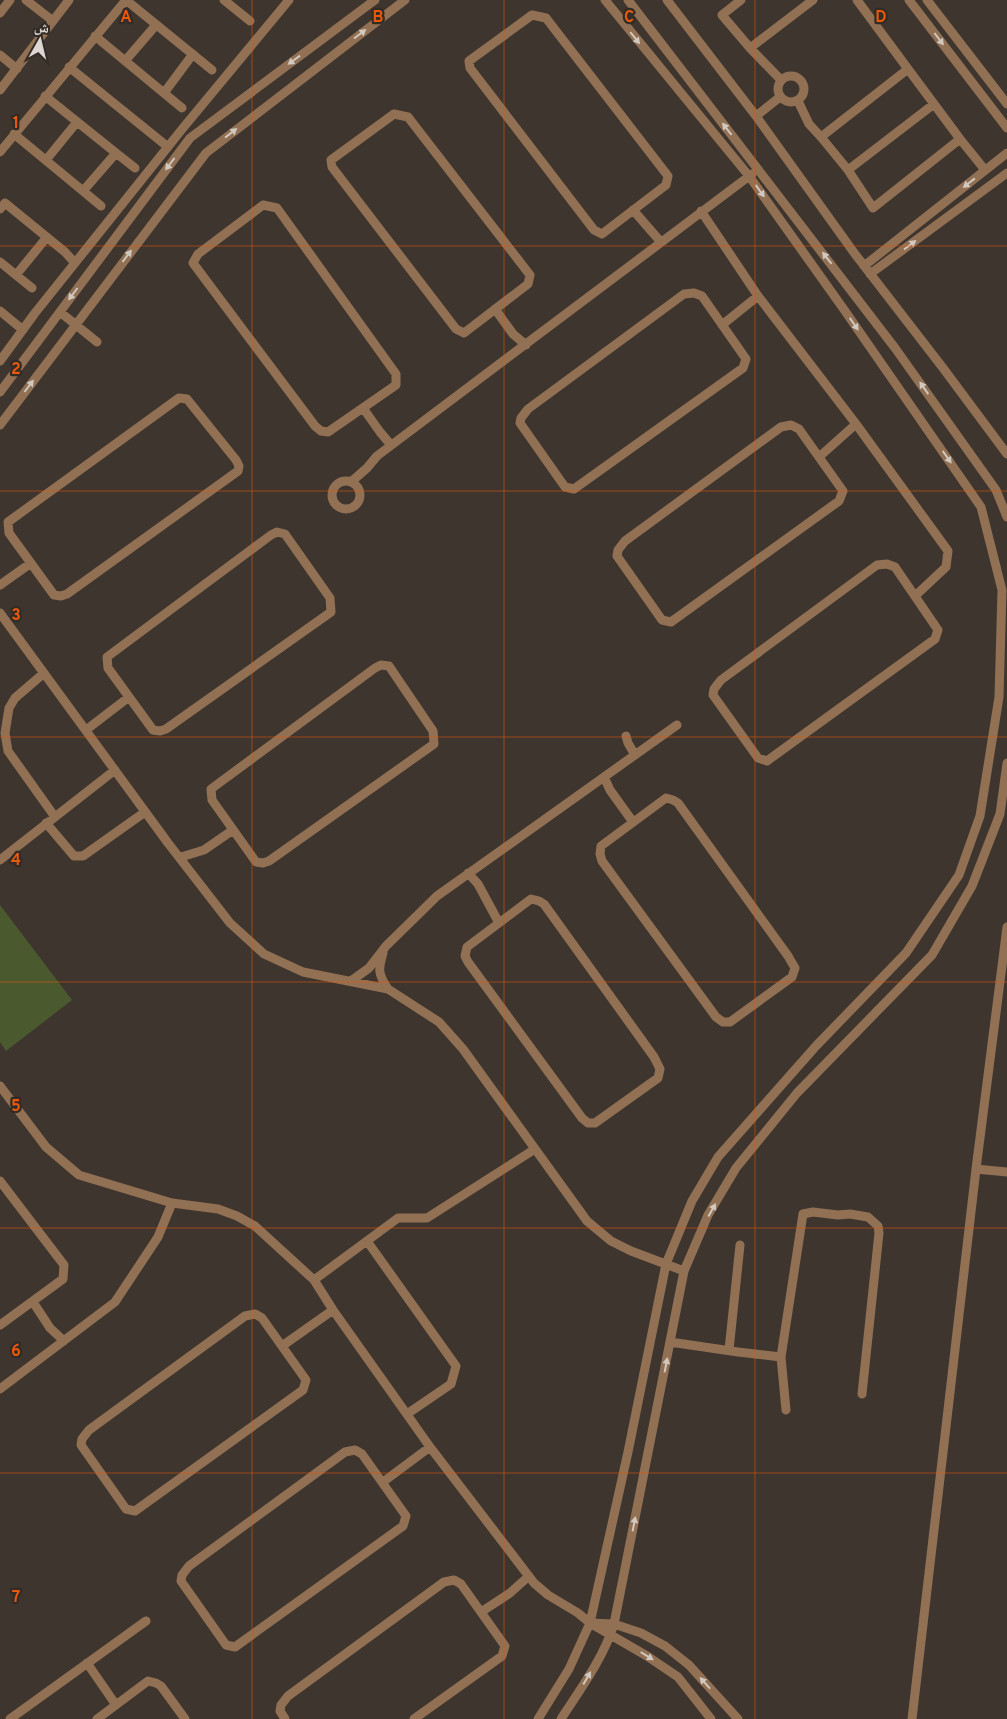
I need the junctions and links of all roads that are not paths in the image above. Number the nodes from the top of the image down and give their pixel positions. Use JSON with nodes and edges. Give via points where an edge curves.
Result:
{"nodes":[{"id":1,"x":10,"y":0,"type":"edge"},
{"id":2,"x":26,"y":0,"type":"edge"},
{"id":3,"x":69,"y":0,"type":"edge"},
{"id":4,"x":126,"y":0,"type":"edge"},
{"id":5,"x":224,"y":0,"type":"edge"},
{"id":6,"x":290,"y":0,"type":"edge"},
{"id":7,"x":375,"y":0,"type":"edge"},
{"id":8,"x":405,"y":0,"type":"edge"},
{"id":9,"x":604,"y":0,"type":"edge"},
{"id":10,"x":628,"y":0,"type":"edge"},
{"id":11,"x":667,"y":0,"type":"edge"},
{"id":12,"x":741,"y":0,"type":"edge"},
{"id":13,"x":813,"y":0,"type":"edge"},
{"id":14,"x":857,"y":0,"type":"edge"},
{"id":15,"x":909,"y":0,"type":"edge"},
{"id":16,"x":927,"y":0,"type":"edge"},
{"id":17,"x":234,"y":3,"type":"edge"},
{"id":18,"x":0,"y":13,"type":"edge"},
{"id":19,"x":53,"y":21,"type":"junction"},
{"id":20,"x":250,"y":21,"type":"dead end"},
{"id":21,"x":156,"y":25,"type":"junction"},
{"id":22,"x":95,"y":36,"type":"junction"},
{"id":23,"x":750,"y":48,"type":"junction"},
{"id":24,"x":193,"y":54,"type":"junction"},
{"id":25,"x":0,"y":55,"type":"edge"},
{"id":26,"x":125,"y":61,"type":"junction"},
{"id":27,"x":69,"y":67,"type":"junction"},
{"id":28,"x":17,"y":69,"type":"junction"},
{"id":29,"x":908,"y":69,"type":"junction"},
{"id":30,"x":212,"y":70,"type":"dead end"},
{"id":31,"x":781,"y":80,"type":"junction"},
{"id":32,"x":0,"y":90,"type":"edge"},
{"id":33,"x":164,"y":93,"type":"junction"},
{"id":34,"x":45,"y":96,"type":"junction"},
{"id":35,"x":780,"y":97,"type":"junction"},
{"id":36,"x":798,"y":101,"type":"junction"},
{"id":37,"x":934,"y":104,"type":"junction"},
{"id":38,"x":1007,"y":104,"type":"edge"},
{"id":39,"x":182,"y":108,"type":"dead end"},
{"id":40,"x":756,"y":116,"type":"junction"},
{"id":41,"x":77,"y":122,"type":"junction"},
{"id":42,"x":1007,"y":128,"type":"edge"},
{"id":43,"x":14,"y":134,"type":"junction"},
{"id":44,"x":821,"y":137,"type":"junction"},
{"id":45,"x":960,"y":139,"type":"junction"},
{"id":46,"x":168,"y":147,"type":"junction"},
{"id":47,"x":0,"y":152,"type":"edge"},
{"id":48,"x":1007,"y":152,"type":"edge"},
{"id":49,"x":116,"y":153,"type":"junction"},
{"id":50,"x":46,"y":160,"type":"junction"},
{"id":51,"x":135,"y":168,"type":"dead end"},
{"id":52,"x":758,"y":169,"type":"junction"},
{"id":53,"x":848,"y":170,"type":"junction"},
{"id":54,"x":985,"y":170,"type":"junction"},
{"id":55,"x":1007,"y":173,"type":"edge"},
{"id":56,"x":749,"y":176,"type":"junction"},
{"id":57,"x":83,"y":191,"type":"junction"},
{"id":58,"x":2,"y":204,"type":"edge"},
{"id":59,"x":101,"y":206,"type":"dead end"},
{"id":60,"x":633,"y":210,"type":"junction"},
{"id":61,"x":701,"y":211,"type":"junction"},
{"id":62,"x":47,"y":237,"type":"junction"},
{"id":63,"x":660,"y":241,"type":"junction"},
{"id":64,"x":0,"y":262,"type":"edge"},
{"id":65,"x":75,"y":263,"type":"junction"},
{"id":66,"x":864,"y":266,"type":"junction"},
{"id":67,"x":870,"y":274,"type":"junction"},
{"id":68,"x":16,"y":275,"type":"junction"},
{"id":69,"x":32,"y":288,"type":"dead end"},
{"id":70,"x":758,"y":296,"type":"junction"},
{"id":71,"x":496,"y":309,"type":"junction"},
{"id":72,"x":0,"y":311,"type":"edge"},
{"id":73,"x":60,"y":312,"type":"junction"},
{"id":74,"x":75,"y":324,"type":"junction"},
{"id":75,"x":722,"y":325,"type":"junction"},
{"id":76,"x":23,"y":330,"type":"junction"},
{"id":77,"x":96,"y":342,"type":"dead end"},
{"id":78,"x":526,"y":345,"type":"junction"},
{"id":79,"x":0,"y":362,"type":"edge"},
{"id":80,"x":0,"y":392,"type":"edge"},
{"id":81,"x":363,"y":408,"type":"junction"},
{"id":82,"x":856,"y":424,"type":"junction"},
{"id":83,"x":0,"y":425,"type":"edge"},
{"id":84,"x":391,"y":445,"type":"junction"},
{"id":85,"x":1007,"y":454,"type":"edge"},
{"id":86,"x":819,"y":457,"type":"junction"},
{"id":87,"x":351,"y":482,"type":"dead end"},
{"id":88,"x":1007,"y":517,"type":"edge"},
{"id":89,"x":31,"y":563,"type":"junction"},
{"id":90,"x":0,"y":585,"type":"edge"},
{"id":91,"x":914,"y":596,"type":"junction"},
{"id":92,"x":0,"y":613,"type":"edge"},
{"id":93,"x":44,"y":674,"type":"junction"},
{"id":94,"x":129,"y":697,"type":"junction"},
{"id":95,"x":677,"y":725,"type":"dead end"},
{"id":96,"x":86,"y":730,"type":"junction"},
{"id":97,"x":626,"y":736,"type":"dead end"},
{"id":98,"x":635,"y":755,"type":"junction"},
{"id":99,"x":1007,"y":763,"type":"edge"},
{"id":100,"x":115,"y":770,"type":"junction"},
{"id":101,"x":604,"y":777,"type":"junction"},
{"id":102,"x":145,"y":812,"type":"junction"},
{"id":103,"x":55,"y":817,"type":"junction"},
{"id":104,"x":633,"y":822,"type":"junction"},
{"id":105,"x":46,"y":824,"type":"junction"},
{"id":106,"x":233,"y":830,"type":"junction"},
{"id":107,"x":180,"y":857,"type":"junction"},
{"id":108,"x":0,"y":860,"type":"edge"},
{"id":109,"x":468,"y":873,"type":"junction"},
{"id":110,"x":499,"y":923,"type":"junction"},
{"id":111,"x":1007,"y":927,"type":"edge"},
{"id":112,"x":386,"y":946,"type":"junction"},
{"id":113,"x":351,"y":981,"type":"junction"},
{"id":114,"x":388,"y":989,"type":"junction"},
{"id":115,"x":0,"y":1086,"type":"edge"},
{"id":116,"x":535,"y":1149,"type":"junction"},
{"id":117,"x":976,"y":1169,"type":"junction"},
{"id":118,"x":1007,"y":1172,"type":"edge"},
{"id":119,"x":0,"y":1181,"type":"edge"},
{"id":120,"x":172,"y":1203,"type":"junction"},
{"id":121,"x":367,"y":1241,"type":"junction"},
{"id":122,"x":740,"y":1245,"type":"dead end"},
{"id":123,"x":666,"y":1264,"type":"junction"},
{"id":124,"x":684,"y":1270,"type":"junction"},
{"id":125,"x":314,"y":1280,"type":"junction"},
{"id":126,"x":33,"y":1302,"type":"junction"},
{"id":127,"x":333,"y":1310,"type":"junction"},
{"id":128,"x":0,"y":1326,"type":"edge"},
{"id":129,"x":64,"y":1341,"type":"junction"},
{"id":130,"x":670,"y":1342,"type":"junction"},
{"id":131,"x":282,"y":1346,"type":"junction"},
{"id":132,"x":729,"y":1350,"type":"junction"},
{"id":133,"x":781,"y":1356,"type":"junction"},
{"id":134,"x":0,"y":1389,"type":"edge"},
{"id":135,"x":862,"y":1394,"type":"dead end"},
{"id":136,"x":786,"y":1410,"type":"dead end"},
{"id":137,"x":407,"y":1414,"type":"junction"},
{"id":138,"x":430,"y":1447,"type":"junction"},
{"id":139,"x":382,"y":1482,"type":"junction"},
{"id":140,"x":529,"y":1576,"type":"junction"},
{"id":141,"x":481,"y":1612,"type":"junction"},
{"id":142,"x":146,"y":1621,"type":"dead end"},
{"id":143,"x":590,"y":1623,"type":"junction"},
{"id":144,"x":614,"y":1624,"type":"junction"},
{"id":145,"x":610,"y":1636,"type":"junction"},
{"id":146,"x":87,"y":1663,"type":"junction"},
{"id":147,"x":116,"y":1705,"type":"junction"},
{"id":148,"x":10,"y":1719,"type":"edge"},
{"id":149,"x":98,"y":1719,"type":"edge"},
{"id":150,"x":185,"y":1719,"type":"edge"},
{"id":151,"x":286,"y":1719,"type":"edge"},
{"id":152,"x":414,"y":1719,"type":"edge"},
{"id":153,"x":538,"y":1719,"type":"edge"},
{"id":154,"x":561,"y":1719,"type":"edge"},
{"id":155,"x":712,"y":1719,"type":"edge"},
{"id":156,"x":738,"y":1719,"type":"edge"},
{"id":157,"x":912,"y":1719,"type":"edge"}],
"edges":[{"from":1,"to":18,"type":"street"},
{"from":2,"to":19,"type":"street"},
{"from":3,"to":19,"type":"street"},
{"from":4,"to":21,"type":"street"},
{"from":4,"to":22,"type":"street"},
{"from":5,"to":17,"type":"street"},
{"from":6,"to":46,"type":"street"},
{"from":7,"to":73,"type":"street","one_way":true,"via":[[190,138]]},
{"from":74,"to":8,"type":"street","one_way":true,"via":[[206,153]]},
{"from":9,"to":56,"type":"street","one_way":true},
{"from":52,"to":10,"type":"street","one_way":true},
{"from":11,"to":40,"type":"street"},
{"from":12,"to":23,"type":"street","via":[[722,15]]},
{"from":13,"to":23,"type":"street"},
{"from":14,"to":29,"type":"street"},
{"from":15,"to":42,"type":"street","one_way":true},
{"from":16,"to":38,"type":"street"},
{"from":17,"to":20,"type":"street"},
{"from":19,"to":28,"type":"street"},
{"from":21,"to":24,"type":"street"},
{"from":21,"to":26,"type":"street"},
{"from":22,"to":26,"type":"street"},
{"from":22,"to":27,"type":"street"},
{"from":23,"to":31,"type":"street"},
{"from":24,"to":30,"type":"street"},
{"from":24,"to":33,"type":"street"},
{"from":25,"to":28,"type":"street"},
{"from":26,"to":33,"type":"street"},
{"from":27,"to":34,"type":"street"},
{"from":27,"to":46,"type":"street"},
{"from":28,"to":32,"type":"street"},
{"from":29,"to":37,"type":"street"},
{"from":29,"to":44,"type":"street"},
{"from":31,"to":35,"type":"street","via":[[777,88]]},
{"from":31,"to":36,"type":"street","via":[[789,76],[801,80],[804,94]]},
{"from":33,"to":39,"type":"street"},
{"from":34,"to":41,"type":"street"},
{"from":34,"to":43,"type":"street"},
{"from":35,"to":36,"type":"street","via":[[786,102]]},
{"from":35,"to":40,"type":"street"},
{"from":36,"to":44,"type":"street","via":[[809,124]]},
{"from":37,"to":45,"type":"street"},
{"from":37,"to":53,"type":"street"},
{"from":40,"to":66,"type":"street"},
{"from":41,"to":49,"type":"street"},
{"from":41,"to":50,"type":"street"},
{"from":43,"to":47,"type":"street"},
{"from":43,"to":50,"type":"street"},
{"from":44,"to":53,"type":"street"},
{"from":45,"to":53,"type":"street","via":[[872,208]]},
{"from":45,"to":54,"type":"street"},
{"from":46,"to":65,"type":"street"},
{"from":48,"to":54,"type":"street"},
{"from":49,"to":51,"type":"street"},
{"from":49,"to":57,"type":"street"},
{"from":50,"to":57,"type":"street"},
{"from":52,"to":56,"type":"street"},
{"from":88,"to":52,"type":"street","one_way":true,"via":[[996,490],[895,348]]},
{"from":54,"to":66,"type":"street","one_way":true},
{"from":67,"to":55,"type":"street","one_way":true},
{"from":56,"to":61,"type":"street"},
{"from":56,"to":123,"type":"street","one_way":true,"via":[[981,506],[1002,590],[999,697],[980,816],[959,875],[906,953],[816,1046],[718,1156],[692,1201]]},
{"from":57,"to":59,"type":"street"},
{"from":58,"to":62,"type":"street"},
{"from":60,"to":60,"type":"street","via":[[602,234],[594,230],[470,68],[468,61],[532,15],[546,18],[668,176],[666,185]]},
{"from":60,"to":63,"type":"street"},
{"from":61,"to":63,"type":"street"},
{"from":61,"to":70,"type":"street"},
{"from":62,"to":65,"type":"street"},
{"from":62,"to":68,"type":"street"},
{"from":63,"to":78,"type":"street"},
{"from":64,"to":68,"type":"street"},
{"from":65,"to":76,"type":"street"},
{"from":66,"to":67,"type":"street"},
{"from":67,"to":85,"type":"street"},
{"from":68,"to":69,"type":"street"},
{"from":70,"to":75,"type":"street"},
{"from":70,"to":82,"type":"street"},
{"from":71,"to":71,"type":"street","via":[[464,333],[456,329],[332,167],[331,160],[394,114],[408,117],[530,275],[528,284]]},
{"from":71,"to":78,"type":"street","via":[[513,334]]},
{"from":72,"to":76,"type":"street"},
{"from":73,"to":74,"type":"street"},
{"from":73,"to":80,"type":"street"},
{"from":74,"to":77,"type":"street"},
{"from":83,"to":74,"type":"street","one_way":true},
{"from":75,"to":75,"type":"street","via":[[702,296],[694,292],[684,294],[528,409],[520,423],[566,487],[574,489],[742,368],[746,358]]},
{"from":76,"to":79,"type":"street"},
{"from":78,"to":84,"type":"street"},
{"from":81,"to":81,"type":"street","via":[[328,432],[315,426],[193,263],[198,254],[263,205],[277,208],[396,374],[396,385]]},
{"from":81,"to":84,"type":"street"},
{"from":82,"to":86,"type":"street"},
{"from":82,"to":91,"type":"street","via":[[948,552],[946,567]]},
{"from":84,"to":87,"type":"street"},
{"from":86,"to":86,"type":"street","via":[[799,429],[791,425],[781,427],[625,541],[617,556],[662,620],[671,622],[840,501],[843,491]]},
{"from":89,"to":89,"type":"street","via":[[10,533],[8,522],[179,398],[187,399],[239,466],[232,477],[67,594],[54,595]]},
{"from":89,"to":90,"type":"street"},
{"from":91,"to":91,"type":"street","via":[[894,567],[877,565],[721,680],[713,694],[758,758],[767,761],[935,639],[938,630]]},
{"from":92,"to":93,"type":"street"},
{"from":93,"to":96,"type":"street"},
{"from":93,"to":103,"type":"street","via":[[15,698],[9,708],[5,733],[8,751]]},
{"from":94,"to":94,"type":"street","via":[[108,668],[107,657],[271,535],[277,532],[286,534],[330,598],[331,612],[166,729],[153,730]]},
{"from":94,"to":96,"type":"street"},
{"from":95,"to":98,"type":"street"},
{"from":96,"to":100,"type":"street"},
{"from":97,"to":98,"type":"street"},
{"from":98,"to":101,"type":"street"},
{"from":124,"to":99,"type":"street","one_way":true,"via":[[708,1215],[736,1168],[797,1093],[932,955],[975,878],[1000,814]]},
{"from":100,"to":102,"type":"street"},
{"from":100,"to":103,"type":"street"},
{"from":101,"to":104,"type":"street"},
{"from":101,"to":109,"type":"street"},
{"from":102,"to":105,"type":"street","via":[[83,856],[74,856]]},
{"from":102,"to":107,"type":"street"},
{"from":103,"to":105,"type":"street"},
{"from":104,"to":104,"type":"street","via":[[601,846],[602,860],[716,1017],[730,1022],[792,977],[795,968],[678,803],[666,798]]},
{"from":105,"to":108,"type":"street"},
{"from":106,"to":106,"type":"street","via":[[212,800],[211,789],[375,668],[389,666],[433,731],[434,744],[269,861],[256,862]]},
{"from":106,"to":107,"type":"street","via":[[204,850]]},
{"from":107,"to":113,"type":"street","via":[[230,923],[264,954],[303,972]]},
{"from":109,"to":110,"type":"street","via":[[478,884]]},
{"from":109,"to":112,"type":"street","via":[[437,896]]},
{"from":110,"to":110,"type":"street","via":[[467,947],[465,956],[582,1118],[588,1123],[595,1123],[658,1078],[660,1069],[654,1057],[544,904],[531,899]]},
{"from":111,"to":117,"type":"street"},
{"from":112,"to":113,"type":"street","via":[[369,968]]},
{"from":112,"to":114,"type":"street","via":[[379,969]]},
{"from":113,"to":114,"type":"street"},
{"from":114,"to":116,"type":"street","via":[[440,1022]]},
{"from":115,"to":120,"type":"street","via":[[46,1146],[79,1175]]},
{"from":116,"to":121,"type":"street","via":[[426,1218],[398,1218]]},
{"from":116,"to":123,"type":"street","via":[[587,1222],[611,1241]]},
{"from":117,"to":118,"type":"street"},
{"from":117,"to":157,"type":"street"},
{"from":119,"to":126,"type":"street","via":[[64,1265],[63,1280]]},
{"from":120,"to":125,"type":"street","via":[[218,1209],[237,1216],[255,1226]]},
{"from":120,"to":129,"type":"street","via":[[158,1237],[115,1302]]},
{"from":121,"to":125,"type":"street"},
{"from":121,"to":137,"type":"street","via":[[456,1366],[451,1384]]},
{"from":122,"to":132,"type":"street"},
{"from":123,"to":124,"type":"street"},
{"from":123,"to":143,"type":"street"},
{"from":124,"to":130,"type":"street"},
{"from":125,"to":127,"type":"street"},
{"from":126,"to":128,"type":"street"},
{"from":126,"to":129,"type":"street","via":[[50,1328]]},
{"from":127,"to":131,"type":"street"},
{"from":127,"to":137,"type":"street"},
{"from":129,"to":134,"type":"street"},
{"from":130,"to":132,"type":"street"},
{"from":144,"to":130,"type":"street","one_way":true},
{"from":131,"to":131,"type":"street","via":[[262,1318],[255,1314],[245,1316],[89,1430],[81,1445],[126,1509],[135,1511],[303,1390],[306,1380]]},
{"from":132,"to":133,"type":"street"},
{"from":133,"to":135,"type":"street","via":[[803,1214],[868,1217],[878,1226],[879,1232]]},
{"from":133,"to":136,"type":"street"},
{"from":137,"to":138,"type":"street"},
{"from":138,"to":139,"type":"street"},
{"from":138,"to":140,"type":"street"},
{"from":139,"to":139,"type":"street","via":[[362,1454],[355,1450],[345,1452],[189,1566],[181,1581],[226,1645],[235,1647],[403,1526],[406,1516]]},
{"from":140,"to":141,"type":"street"},
{"from":140,"to":143,"type":"street","via":[[548,1595]]},
{"from":141,"to":151,"type":"street","via":[[461,1584],[454,1580],[444,1582],[288,1696],[280,1711]]},
{"from":141,"to":152,"type":"street","via":[[505,1646],[502,1656]]},
{"from":142,"to":146,"type":"street"},
{"from":143,"to":144,"type":"street"},
{"from":143,"to":145,"type":"street"},
{"from":143,"to":153,"type":"street","via":[[569,1669]]},
{"from":144,"to":145,"type":"street"},
{"from":156,"to":144,"type":"street","one_way":true,"via":[[689,1665],[665,1646]]},
{"from":154,"to":145,"type":"street","one_way":true},
{"from":145,"to":155,"type":"street","one_way":true,"via":[[678,1677]]},
{"from":146,"to":147,"type":"street"},
{"from":146,"to":148,"type":"street"},
{"from":147,"to":149,"type":"street"},
{"from":147,"to":150,"type":"street","via":[[148,1681],[161,1686]]}]}
